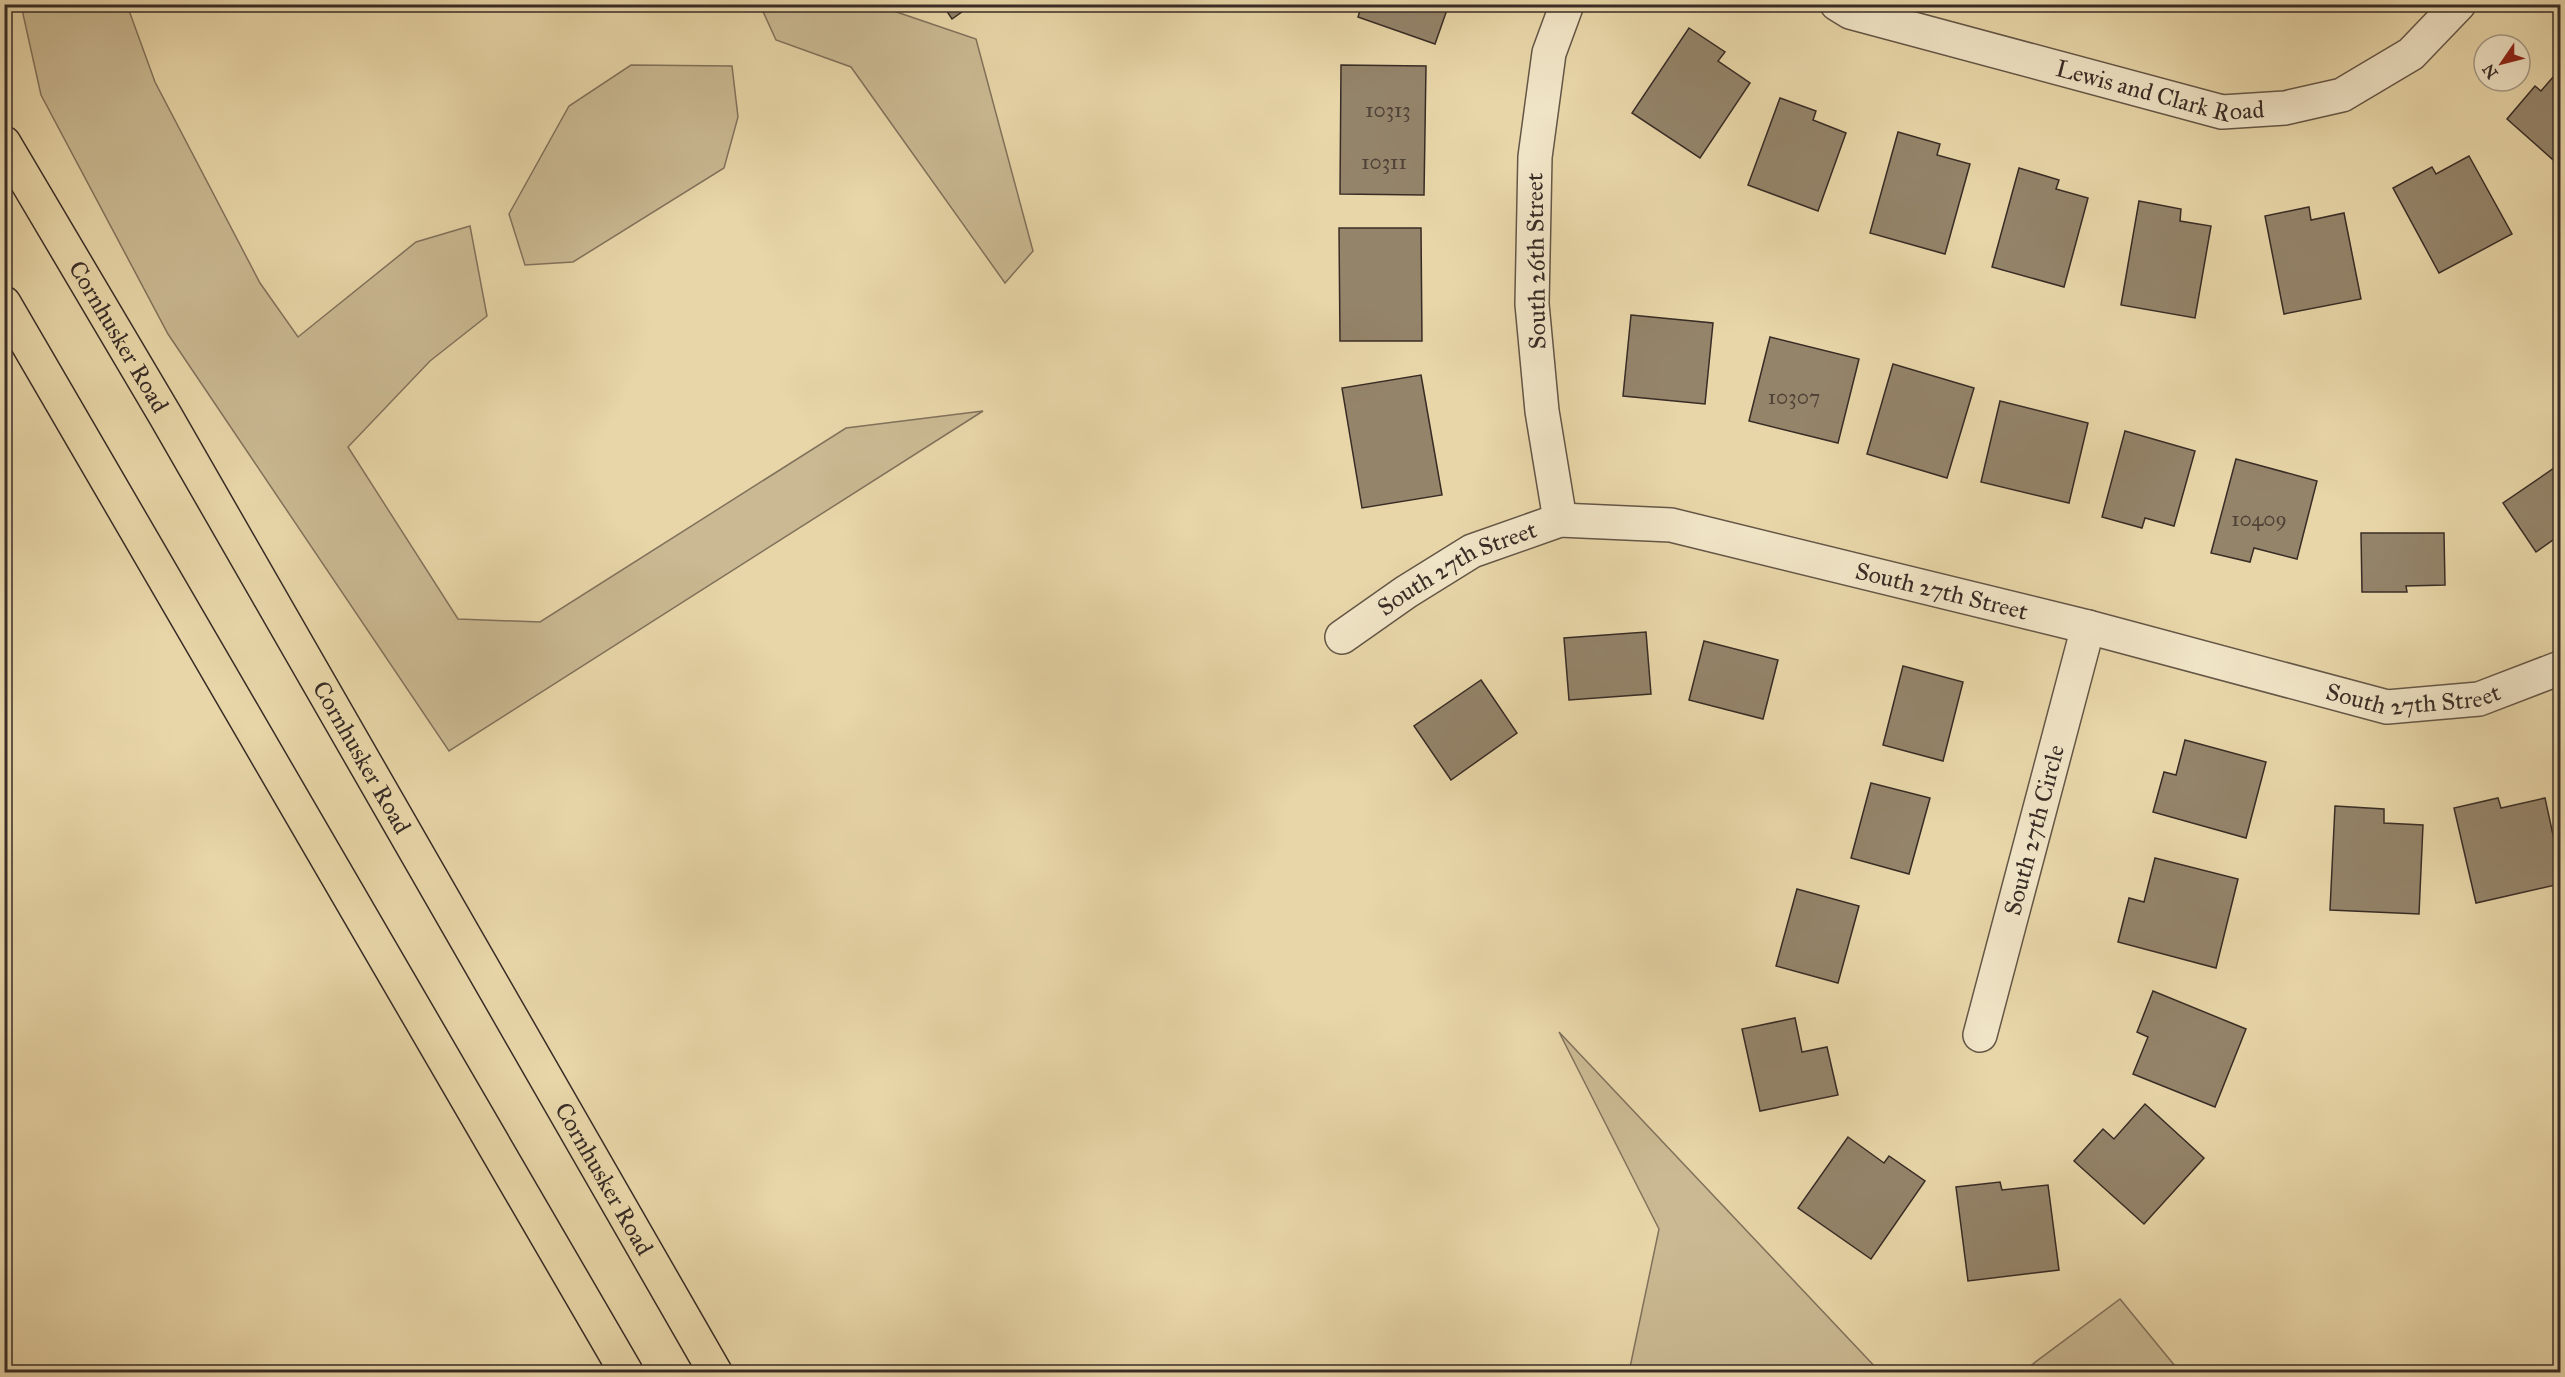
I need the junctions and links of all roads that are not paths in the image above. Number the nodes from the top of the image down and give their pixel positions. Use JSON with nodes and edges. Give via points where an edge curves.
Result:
{"nodes":[{"id":1,"x":1567,"y":4,"type":"edge"},
{"id":2,"x":1837,"y":4,"type":"edge"},
{"id":3,"x":2459,"y":4,"type":"edge"},
{"id":4,"x":4,"y":144,"type":"edge"},
{"id":5,"x":4,"y":303,"type":"edge"},
{"id":6,"x":1560,"y":520,"type":"junction"},
{"id":7,"x":2088,"y":627,"type":"junction"},
{"id":8,"x":1342,"y":637,"type":"dead end"},
{"id":9,"x":2560,"y":668,"type":"edge"},
{"id":10,"x":1980,"y":1035,"type":"dead end"},
{"id":11,"x":626,"y":1372,"type":"edge"},
{"id":12,"x":715,"y":1372,"type":"edge"}],
"edges":[{"from":1,"to":6,"type":"street","name":"South 26th Street","via":[[1549,53],[1535,157],[1532,304],[1542,411]]},
{"from":2,"to":3,"type":"street","name":"Lewis and Clark Road","via":[[1850,12],[2222,112],[2285,108],[2342,95],[2411,54]]},
{"from":4,"to":12,"type":"main road","name":"Cornhusker Road","via":[[171,425]]},
{"from":5,"to":11,"type":"main road"},
{"from":6,"to":7,"type":"street","name":"South 27th Street","via":[[1671,525]]},
{"from":6,"to":8,"type":"street","name":"South 27th Street","via":[[1472,551]]},
{"from":7,"to":9,"type":"street","name":"South 27th Street","via":[[2387,707],[2479,699]]},
{"from":7,"to":10,"type":"street","name":"South 27th Circle"}]}
